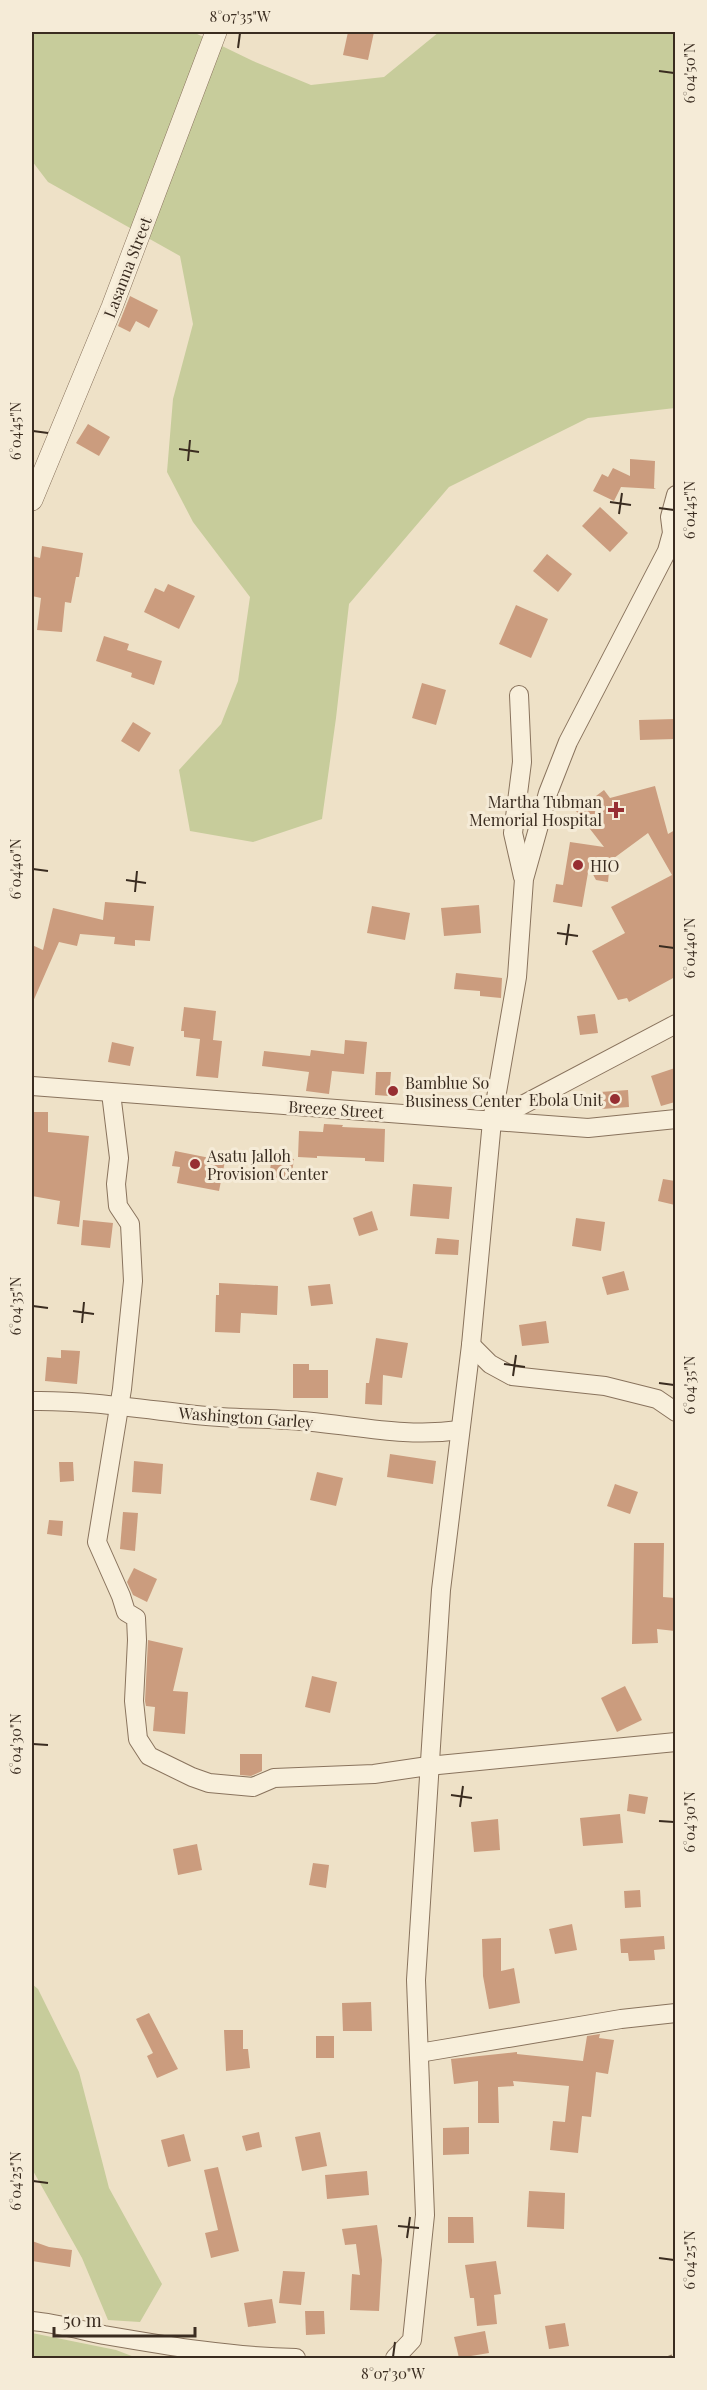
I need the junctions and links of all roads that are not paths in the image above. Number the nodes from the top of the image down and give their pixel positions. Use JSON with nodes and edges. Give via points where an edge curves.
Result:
{"nodes":[{"id":1,"x":216,"y":32,"type":"edge"},
{"id":2,"x":675,"y":495,"type":"edge"},
{"id":3,"x":32,"y":500,"type":"edge"},
{"id":4,"x":519,"y":695,"type":"dead end"},
{"id":5,"x":524,"y":879,"type":"junction"},
{"id":6,"x":675,"y":1024,"type":"edge"},
{"id":7,"x":32,"y":1086,"type":"edge"},
{"id":8,"x":111,"y":1092,"type":"junction"},
{"id":9,"x":675,"y":1119,"type":"edge"},
{"id":10,"x":492,"y":1121,"type":"junction"},
{"id":11,"x":471,"y":1346,"type":"junction"},
{"id":12,"x":32,"y":1401,"type":"edge"},
{"id":13,"x":119,"y":1407,"type":"junction"},
{"id":14,"x":675,"y":1412,"type":"edge"},
{"id":15,"x":460,"y":1430,"type":"junction"},
{"id":16,"x":675,"y":1742,"type":"edge"},
{"id":17,"x":428,"y":1766,"type":"junction"},
{"id":18,"x":675,"y":2013,"type":"edge"},
{"id":19,"x":419,"y":2053,"type":"junction"},
{"id":20,"x":32,"y":2321,"type":"edge"},
{"id":21,"x":296,"y":2358,"type":"edge"},
{"id":22,"x":395,"y":2358,"type":"edge"}],
"edges":[{"from":1,"to":3,"type":"street","name":"Lasanna Street","via":[[112,307]]},
{"from":2,"to":5,"type":"street","via":[[667,551],[568,742],[548,793]]},
{"from":4,"to":5,"type":"street","via":[[522,762],[513,833]]},
{"from":5,"to":10,"type":"street","via":[[517,977]]},
{"from":6,"to":10,"type":"street"},
{"from":7,"to":8,"type":"street","name":"Breeze Street"},
{"from":8,"to":10,"type":"street","name":"Breeze Street"},
{"from":8,"to":13,"type":"street","via":[[119,1158],[118,1206],[130,1224],[133,1266]]},
{"from":9,"to":10,"type":"street","name":"Breeze Street","via":[[588,1128]]},
{"from":10,"to":11,"type":"street"},
{"from":11,"to":14,"type":"street","via":[[490,1364],[512,1376],[605,1386],[657,1399]]},
{"from":11,"to":15,"type":"street"},
{"from":12,"to":13,"type":"street","name":"Washington Garley"},
{"from":13,"to":15,"type":"street","name":"Washington Garley","via":[[302,1421],[383,1432]]},
{"from":13,"to":17,"type":"street","via":[[97,1542],[126,1612],[136,1618],[134,1701],[138,1739],[149,1756],[209,1783],[253,1787],[274,1778],[374,1774]]},
{"from":15,"to":17,"type":"street","via":[[441,1590]]},
{"from":16,"to":17,"type":"street"},
{"from":17,"to":19,"type":"street","via":[[416,1980]]},
{"from":18,"to":19,"type":"street"},
{"from":19,"to":22,"type":"street","via":[[425,2215],[412,2340]]},
{"from":20,"to":21,"type":"street","via":[[249,2357]]}]}
